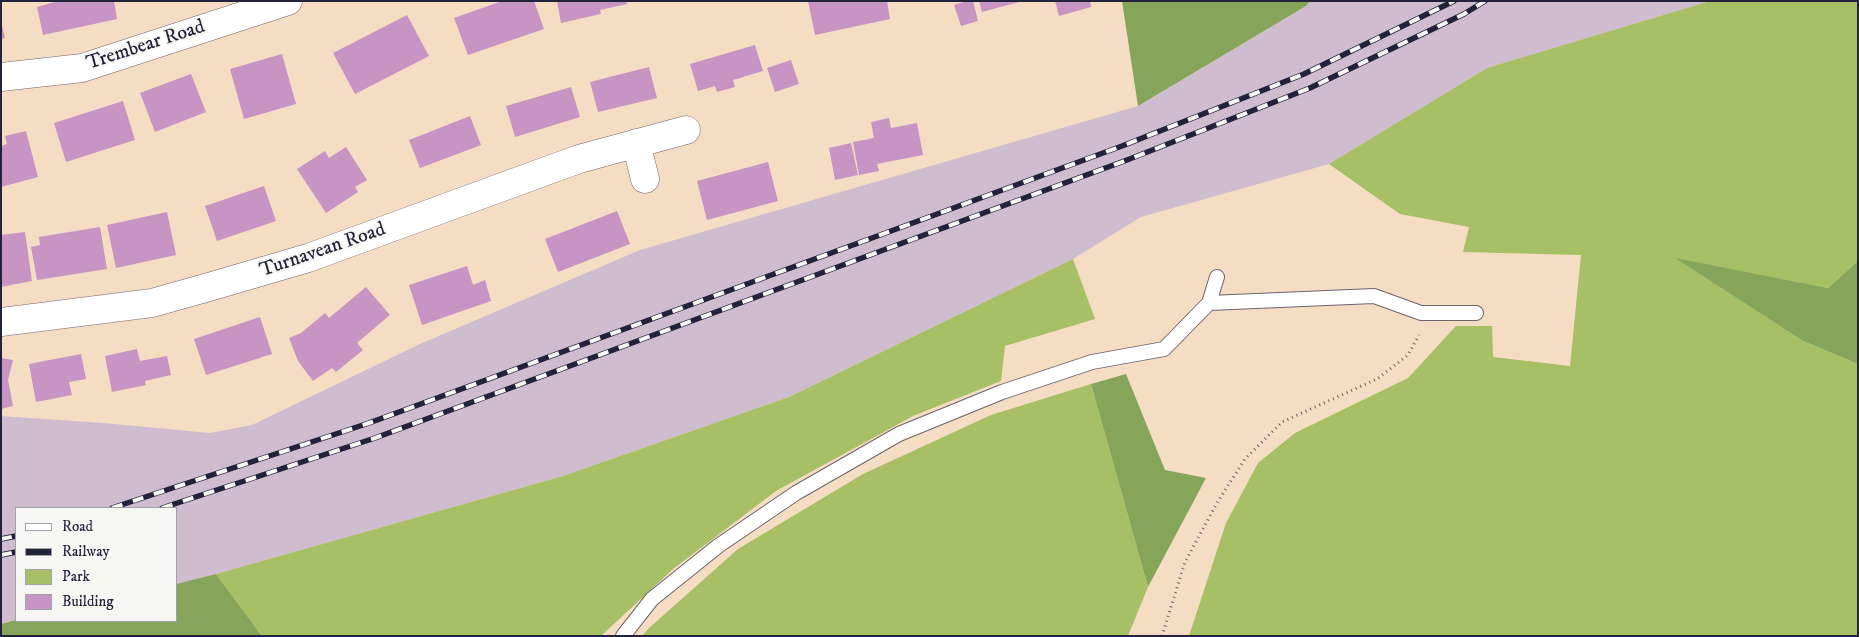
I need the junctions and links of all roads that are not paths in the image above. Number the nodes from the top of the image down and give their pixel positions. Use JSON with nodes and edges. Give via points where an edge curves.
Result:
{"nodes":[{"id":1,"x":288,"y":1,"type":"edge"},
{"id":2,"x":1,"y":77,"type":"edge"},
{"id":3,"x":686,"y":130,"type":"dead end"},
{"id":4,"x":636,"y":144,"type":"junction"},
{"id":5,"x":645,"y":179,"type":"dead end"},
{"id":6,"x":1217,"y":277,"type":"dead end"},
{"id":7,"x":1209,"y":303,"type":"junction"},
{"id":8,"x":1476,"y":313,"type":"dead end"},
{"id":9,"x":1,"y":322,"type":"edge"},
{"id":10,"x":623,"y":636,"type":"edge"}],
"edges":[{"from":1,"to":2,"type":"street","name":"Trembear Road","via":[[82,68]]},
{"from":3,"to":4,"type":"street","name":"Turnavean Road"},
{"from":4,"to":5,"type":"street"},
{"from":4,"to":9,"type":"street","name":"Turnavean Road","via":[[580,159],[308,258],[152,303]]},
{"from":6,"to":7,"type":"lane"},
{"from":7,"to":8,"type":"lane","via":[[1374,296],[1421,313]]},
{"from":7,"to":10,"type":"lane","via":[[1164,349],[1092,362],[1002,392],[890,439],[796,493],[718,546],[652,599]]}]}
